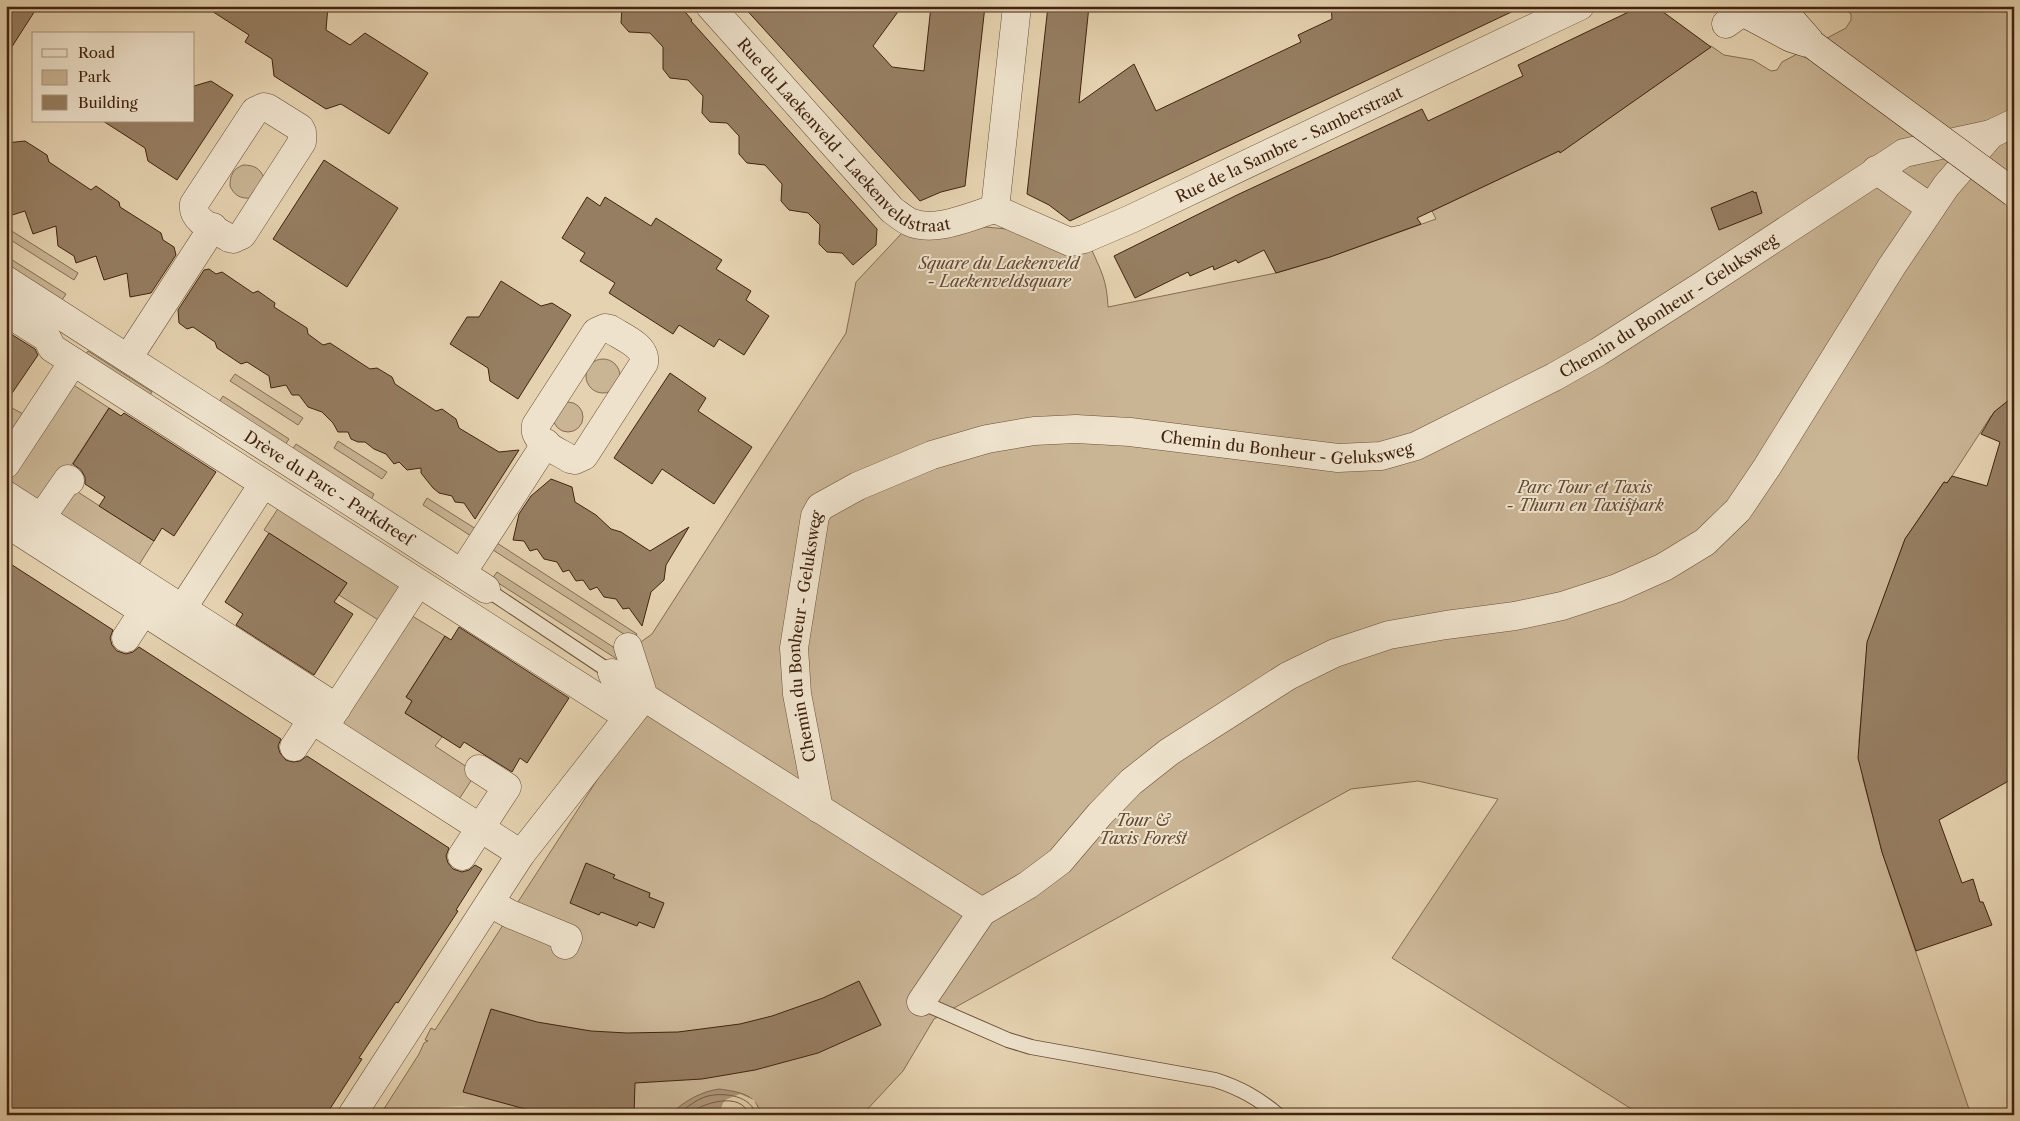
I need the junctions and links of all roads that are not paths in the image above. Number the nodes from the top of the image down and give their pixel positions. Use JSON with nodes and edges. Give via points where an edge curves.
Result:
{"nodes":[{"id":1,"x":710,"y":6,"type":"edge"},
{"id":2,"x":1017,"y":6,"type":"edge"},
{"id":3,"x":1580,"y":6,"type":"edge"},
{"id":4,"x":1779,"y":6,"type":"edge"},
{"id":5,"x":1738,"y":12,"type":"edge"},
{"id":6,"x":1813,"y":45,"type":"junction"},
{"id":7,"x":2002,"y":128,"type":"edge"},
{"id":8,"x":1876,"y":170,"type":"junction"},
{"id":9,"x":2014,"y":193,"type":"edge"},
{"id":10,"x":1931,"y":208,"type":"junction"},
{"id":11,"x":994,"y":209,"type":"junction"},
{"id":12,"x":213,"y":227,"type":"junction"},
{"id":13,"x":6,"y":280,"type":"edge"},
{"id":14,"x":6,"y":312,"type":"edge"},
{"id":15,"x":128,"y":358,"type":"junction"},
{"id":16,"x":74,"y":362,"type":"junction"},
{"id":17,"x":546,"y":443,"type":"junction"},
{"id":18,"x":6,"y":464,"type":"edge"},
{"id":19,"x":70,"y":481,"type":"dead end"},
{"id":20,"x":263,"y":484,"type":"junction"},
{"id":21,"x":6,"y":495,"type":"edge"},
{"id":22,"x":41,"y":518,"type":"junction"},
{"id":23,"x":6,"y":523,"type":"edge"},
{"id":24,"x":462,"y":573,"type":"junction"},
{"id":25,"x":418,"y":583,"type":"junction"},
{"id":26,"x":486,"y":589,"type":"joint"},
{"id":27,"x":150,"y":602,"type":"junction"},
{"id":28,"x":182,"y":608,"type":"junction"},
{"id":29,"x":126,"y":638,"type":"dead end"},
{"id":30,"x":628,"y":647,"type":"dead end"},
{"id":31,"x":612,"y":673,"type":"joint"},
{"id":32,"x":634,"y":709,"type":"junction"},
{"id":33,"x":324,"y":718,"type":"junction"},
{"id":34,"x":294,"y":747,"type":"dead end"},
{"id":35,"x":479,"y":769,"type":"dead end"},
{"id":36,"x":819,"y":809,"type":"junction"},
{"id":37,"x":480,"y":828,"type":"junction"},
{"id":38,"x":520,"y":854,"type":"junction"},
{"id":39,"x":462,"y":856,"type":"dead end"},
{"id":40,"x":490,"y":903,"type":"junction"},
{"id":41,"x":982,"y":912,"type":"junction"},
{"id":42,"x":565,"y":945,"type":"dead end"},
{"id":43,"x":921,"y":1002,"type":"joint"},
{"id":44,"x":342,"y":1112,"type":"edge"},
{"id":45,"x":1278,"y":1115,"type":"edge"}],
"edges":[{"from":1,"to":11,"type":"street","name":"Rue du Laekenveld - Laekenveldstraat","via":[[892,210],[912,223],[926,225],[944,224]]},
{"from":2,"to":11,"type":"street"},
{"from":3,"to":11,"type":"street","name":"Rue de la Sambre - Samberstraat","via":[[1084,239],[1070,242]]},
{"from":4,"to":6,"type":"street"},
{"from":5,"to":6,"type":"street"},
{"from":6,"to":9,"type":"street","bridge":true},
{"from":7,"to":8,"type":"street","name":"Chemin du Bonheur - Geluksweg","via":[[1904,153]]},
{"from":7,"to":10,"type":"street","via":[[1946,186]]},
{"from":8,"to":10,"type":"street"},
{"from":8,"to":36,"type":"street","name":"Chemin du Bonheur - Geluksweg","via":[[1598,352],[1554,378],[1416,446],[1381,456],[1338,458],[1130,432],[1034,431],[987,439],[932,455],[858,486],[820,507],[815,516],[794,648],[797,694]]},
{"from":10,"to":41,"type":"street","via":[[1748,496],[1705,542],[1664,567],[1617,588],[1562,606],[1390,635],[1335,653],[1288,676],[1169,752],[1131,782],[1060,861],[1028,885]]},
{"from":12,"to":12,"type":"street","via":[[197,217],[194,204],[255,111],[268,108],[300,128],[302,142],[242,235],[229,238]]},
{"from":12,"to":15,"type":"street"},
{"from":13,"to":15,"type":"street","name":"Drève du Parc - Parkdreef"},
{"from":14,"to":16,"type":"street","via":[[47,338],[52,348]]},
{"from":15,"to":24,"type":"street","name":"Drève du Parc - Parkdreef"},
{"from":16,"to":18,"type":"street"},
{"from":16,"to":20,"type":"street"},
{"from":17,"to":17,"type":"street","via":[[538,438],[536,425],[596,332],[610,329],[642,350],[644,363],[584,456],[570,459]]},
{"from":17,"to":24,"type":"street"},
{"from":19,"to":22,"type":"street","via":[[68,479]]},
{"from":20,"to":25,"type":"street"},
{"from":20,"to":28,"type":"street"},
{"from":21,"to":22,"type":"street"},
{"from":22,"to":27,"type":"street"},
{"from":23,"to":27,"type":"street"},
{"from":24,"to":26,"type":"street","name":"Drève du Parc - Parkdreef"},
{"from":25,"to":32,"type":"street"},
{"from":25,"to":33,"type":"street"},
{"from":26,"to":31,"type":"lane","name":"Drève du Parc - Parkdreef"},
{"from":27,"to":28,"type":"street"},
{"from":27,"to":29,"type":"street"},
{"from":27,"to":33,"type":"street"},
{"from":28,"to":33,"type":"street"},
{"from":30,"to":32,"type":"street"},
{"from":31,"to":32,"type":"street","name":"Drève du Parc - Parkdreef"},
{"from":32,"to":36,"type":"street"},
{"from":32,"to":38,"type":"street"},
{"from":33,"to":34,"type":"street"},
{"from":33,"to":37,"type":"street"},
{"from":35,"to":37,"type":"street","via":[[507,787]]},
{"from":36,"to":41,"type":"street"},
{"from":37,"to":38,"type":"street"},
{"from":37,"to":39,"type":"street"},
{"from":38,"to":40,"type":"street"},
{"from":40,"to":42,"type":"street","via":[[568,938]]},
{"from":40,"to":44,"type":"street","via":[[437,963]]},
{"from":41,"to":43,"type":"street"},
{"from":43,"to":45,"type":"lane","via":[[1031,1047],[1215,1080],[1259,1099]]}]}
